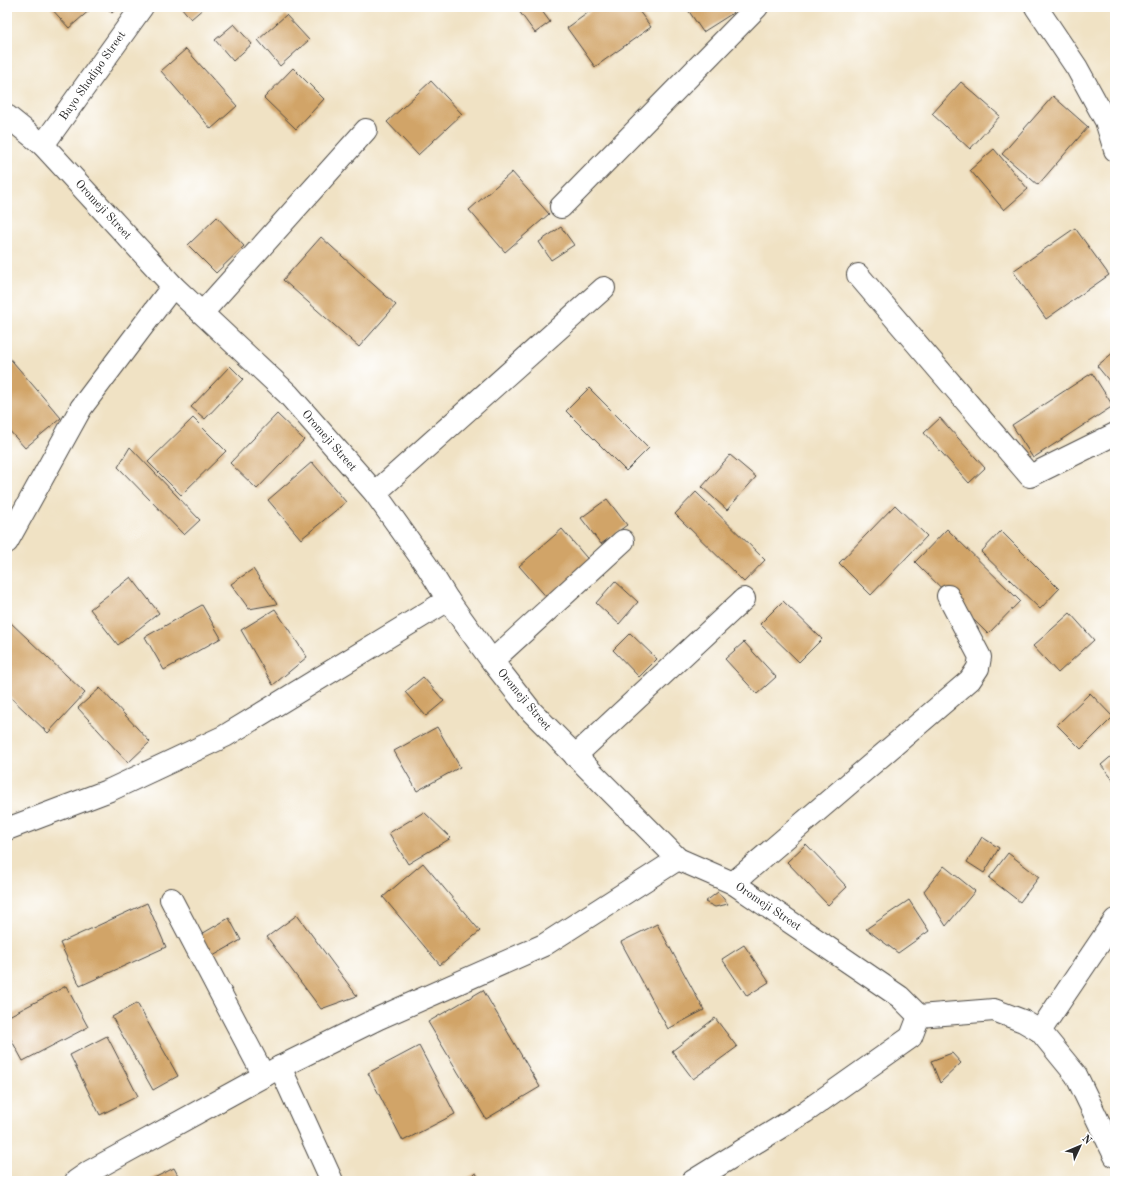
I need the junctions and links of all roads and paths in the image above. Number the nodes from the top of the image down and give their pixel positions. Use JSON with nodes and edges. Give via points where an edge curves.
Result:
{"nodes":[{"id":1,"x":142,"y":7,"type":"edge"},
{"id":2,"x":757,"y":7,"type":"edge"},
{"id":3,"x":1036,"y":7,"type":"edge"},
{"id":4,"x":7,"y":116,"type":"edge"},
{"id":5,"x":366,"y":130,"type":"dead end"},
{"id":6,"x":44,"y":145,"type":"junction"},
{"id":7,"x":1115,"y":150,"type":"edge"},
{"id":8,"x":561,"y":208,"type":"dead end"},
{"id":9,"x":858,"y":275,"type":"dead end"},
{"id":10,"x":173,"y":286,"type":"junction"},
{"id":11,"x":604,"y":288,"type":"dead end"},
{"id":12,"x":202,"y":313,"type":"junction"},
{"id":13,"x":1115,"y":434,"type":"edge"},
{"id":14,"x":375,"y":494,"type":"junction"},
{"id":15,"x":623,"y":541,"type":"dead end"},
{"id":16,"x":7,"y":542,"type":"edge"},
{"id":17,"x":948,"y":596,"type":"dead end"},
{"id":18,"x":744,"y":599,"type":"dead end"},
{"id":19,"x":448,"y":600,"type":"junction"},
{"id":20,"x":492,"y":661,"type":"junction"},
{"id":21,"x":575,"y":756,"type":"junction"},
{"id":22,"x":7,"y":829,"type":"edge"},
{"id":23,"x":678,"y":859,"type":"junction"},
{"id":24,"x":733,"y":883,"type":"junction"},
{"id":25,"x":171,"y":899,"type":"dead end"},
{"id":26,"x":1115,"y":920,"type":"edge"},
{"id":27,"x":919,"y":1016,"type":"junction"},
{"id":28,"x":1040,"y":1031,"type":"junction"},
{"id":29,"x":272,"y":1072,"type":"junction"},
{"id":30,"x":1115,"y":1156,"type":"edge"},
{"id":31,"x":76,"y":1181,"type":"edge"},
{"id":32,"x":332,"y":1181,"type":"edge"},
{"id":33,"x":693,"y":1181,"type":"edge"}],
"edges":[{"from":1,"to":6,"type":"street","name":"Bayo Shodipo Street"},
{"from":2,"to":8,"type":"street"},
{"from":3,"to":7,"type":"street","via":[[1077,68],[1106,121]]},
{"from":4,"to":6,"type":"street","name":"Oromeji Street"},
{"from":5,"to":12,"type":"street"},
{"from":6,"to":10,"type":"street","name":"Oromeji Street"},
{"from":9,"to":13,"type":"street","via":[[1030,476]]},
{"from":10,"to":12,"type":"street","name":"Oromeji Street"},
{"from":10,"to":16,"type":"street","via":[[81,408]]},
{"from":11,"to":14,"type":"street"},
{"from":12,"to":14,"type":"street","name":"Oromeji Street","via":[[288,394]]},
{"from":14,"to":19,"type":"street","name":"Oromeji Street"},
{"from":15,"to":20,"type":"street"},
{"from":17,"to":24,"type":"street","via":[[980,658],[978,668],[970,680]]},
{"from":18,"to":21,"type":"street"},
{"from":19,"to":20,"type":"street","name":"Oromeji Street"},
{"from":19,"to":22,"type":"street","via":[[226,736],[110,790]]},
{"from":20,"to":21,"type":"street","name":"Oromeji Street","via":[[532,712]]},
{"from":21,"to":23,"type":"street","name":"Oromeji Street"},
{"from":23,"to":24,"type":"street","name":"Oromeji Street"},
{"from":23,"to":29,"type":"street","via":[[544,945],[379,1018]]},
{"from":24,"to":27,"type":"street","name":"Oromeji Street","via":[[900,997]]},
{"from":25,"to":29,"type":"street"},
{"from":26,"to":28,"type":"street"},
{"from":27,"to":28,"type":"street","via":[[994,1010],[1023,1021]]},
{"from":27,"to":33,"type":"street","via":[[911,1037],[805,1112]]},
{"from":28,"to":30,"type":"street","via":[[1076,1075]]},
{"from":29,"to":31,"type":"street"},
{"from":29,"to":32,"type":"street"}]}
